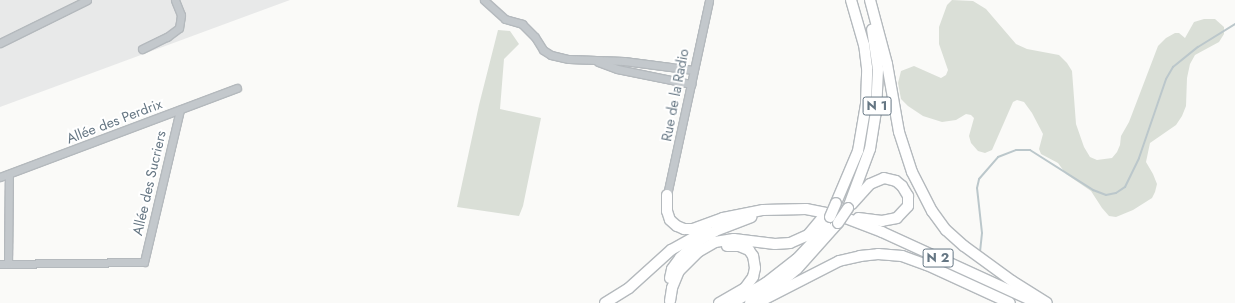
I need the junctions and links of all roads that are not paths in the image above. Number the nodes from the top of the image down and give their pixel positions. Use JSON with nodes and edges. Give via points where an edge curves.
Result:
{"nodes":[{"id":1,"x":87,"y":0,"type":"edge"},
{"id":2,"x":175,"y":0,"type":"edge"},
{"id":3,"x":484,"y":0,"type":"edge"},
{"id":4,"x":709,"y":0,"type":"edge"},
{"id":5,"x":851,"y":0,"type":"edge"},
{"id":6,"x":865,"y":0,"type":"edge"},
{"id":7,"x":870,"y":0,"type":"edge"},
{"id":8,"x":0,"y":42,"type":"edge"},
{"id":9,"x":142,"y":49,"type":"dead end"},
{"id":10,"x":590,"y":59,"type":"junction"},
{"id":11,"x":693,"y":70,"type":"junction"},
{"id":12,"x":691,"y":84,"type":"junction"},
{"id":13,"x":237,"y":88,"type":"dead end"},
{"id":14,"x":180,"y":110,"type":"junction"},
{"id":15,"x":9,"y":174,"type":"junction"},
{"id":16,"x":0,"y":177,"type":"edge"},
{"id":17,"x":668,"y":195,"type":"joint"},
{"id":18,"x":848,"y":208,"type":"junction"},
{"id":19,"x":796,"y":209,"type":"junction"},
{"id":20,"x":833,"y":218,"type":"junction"},
{"id":21,"x":4,"y":264,"type":"edge"},
{"id":22,"x":671,"y":302,"type":"edge"},
{"id":23,"x":605,"y":303,"type":"edge"},
{"id":24,"x":719,"y":303,"type":"edge"},
{"id":25,"x":732,"y":303,"type":"edge"},
{"id":26,"x":750,"y":303,"type":"edge"},
{"id":27,"x":757,"y":303,"type":"edge"},
{"id":28,"x":1010,"y":303,"type":"edge"},
{"id":29,"x":1037,"y":303,"type":"edge"},
{"id":30,"x":1048,"y":303,"type":"edge"}],
"edges":[{"from":1,"to":8,"type":"street"},
{"from":2,"to":9,"type":"street","via":[[181,16],[179,28]]},
{"from":3,"to":10,"type":"street","via":[[505,19],[522,24],[543,50],[551,55],[569,59]]},
{"from":4,"to":11,"type":"street","name":"Rue de la Radio"},
{"from":5,"to":20,"type":"highway","number":"N 1","bridge":true,"via":[[864,45],[867,92],[862,134],[847,179],[834,203]]},
{"from":6,"to":18,"type":"highway","number":"N 1","via":[[875,39],[878,69],[877,105],[870,150]]},
{"from":7,"to":30,"type":"highway","via":[[887,64],[899,132],[912,172],[924,198],[946,230],[964,246],[1012,281]]},
{"from":10,"to":11,"type":"street"},
{"from":10,"to":12,"type":"street","via":[[617,69]]},
{"from":11,"to":12,"type":"street","name":"Rue de la Radio"},
{"from":12,"to":17,"type":"street","name":"Rue de la Radio"},
{"from":13,"to":14,"type":"street","name":"Allée des Perdrix"},
{"from":14,"to":15,"type":"street","name":"Allée des Perdrix"},
{"from":14,"to":21,"type":"street","name":"Allée des Sucriers","via":[[144,262]]},
{"from":15,"to":16,"type":"street","name":"Allée des Perdrix"},
{"from":15,"to":21,"type":"street"},
{"from":17,"to":19,"type":"highway","via":[[667,211],[670,220],[684,229],[694,229],[723,218],[751,212]]},
{"from":18,"to":20,"type":"highway","number":"N 1","bridge":true},
{"from":18,"to":20,"type":"highway","via":[[870,184],[884,178],[896,181],[908,196],[908,206],[902,214],[889,221]]},
{"from":19,"to":20,"type":"highway","number":"N 2","via":[[816,210]]},
{"from":19,"to":22,"type":"highway","via":[[751,217],[715,231],[697,242],[672,269],[669,287]]},
{"from":19,"to":23,"type":"highway","via":[[767,211],[740,217],[695,236],[671,250],[629,288]]},
{"from":20,"to":22,"type":"highway","via":[[808,235],[790,243],[775,244],[734,239],[715,242],[692,257],[679,271],[672,288]]},
{"from":20,"to":25,"type":"highway","number":"N 1","via":[[797,259],[766,283]]},
{"from":20,"to":26,"type":"highway","number":"N 1","via":[[797,269]]},
{"from":20,"to":29,"type":"highway","number":"N 2","via":[[882,232]]},
{"from":22,"to":24,"type":"highway","via":[[682,276],[696,260],[725,246],[746,248],[752,253],[754,260],[753,277],[738,293]]},
{"from":27,"to":28,"type":"highway","number":"N 2","via":[[839,262],[878,254],[902,256],[927,265]]}]}
